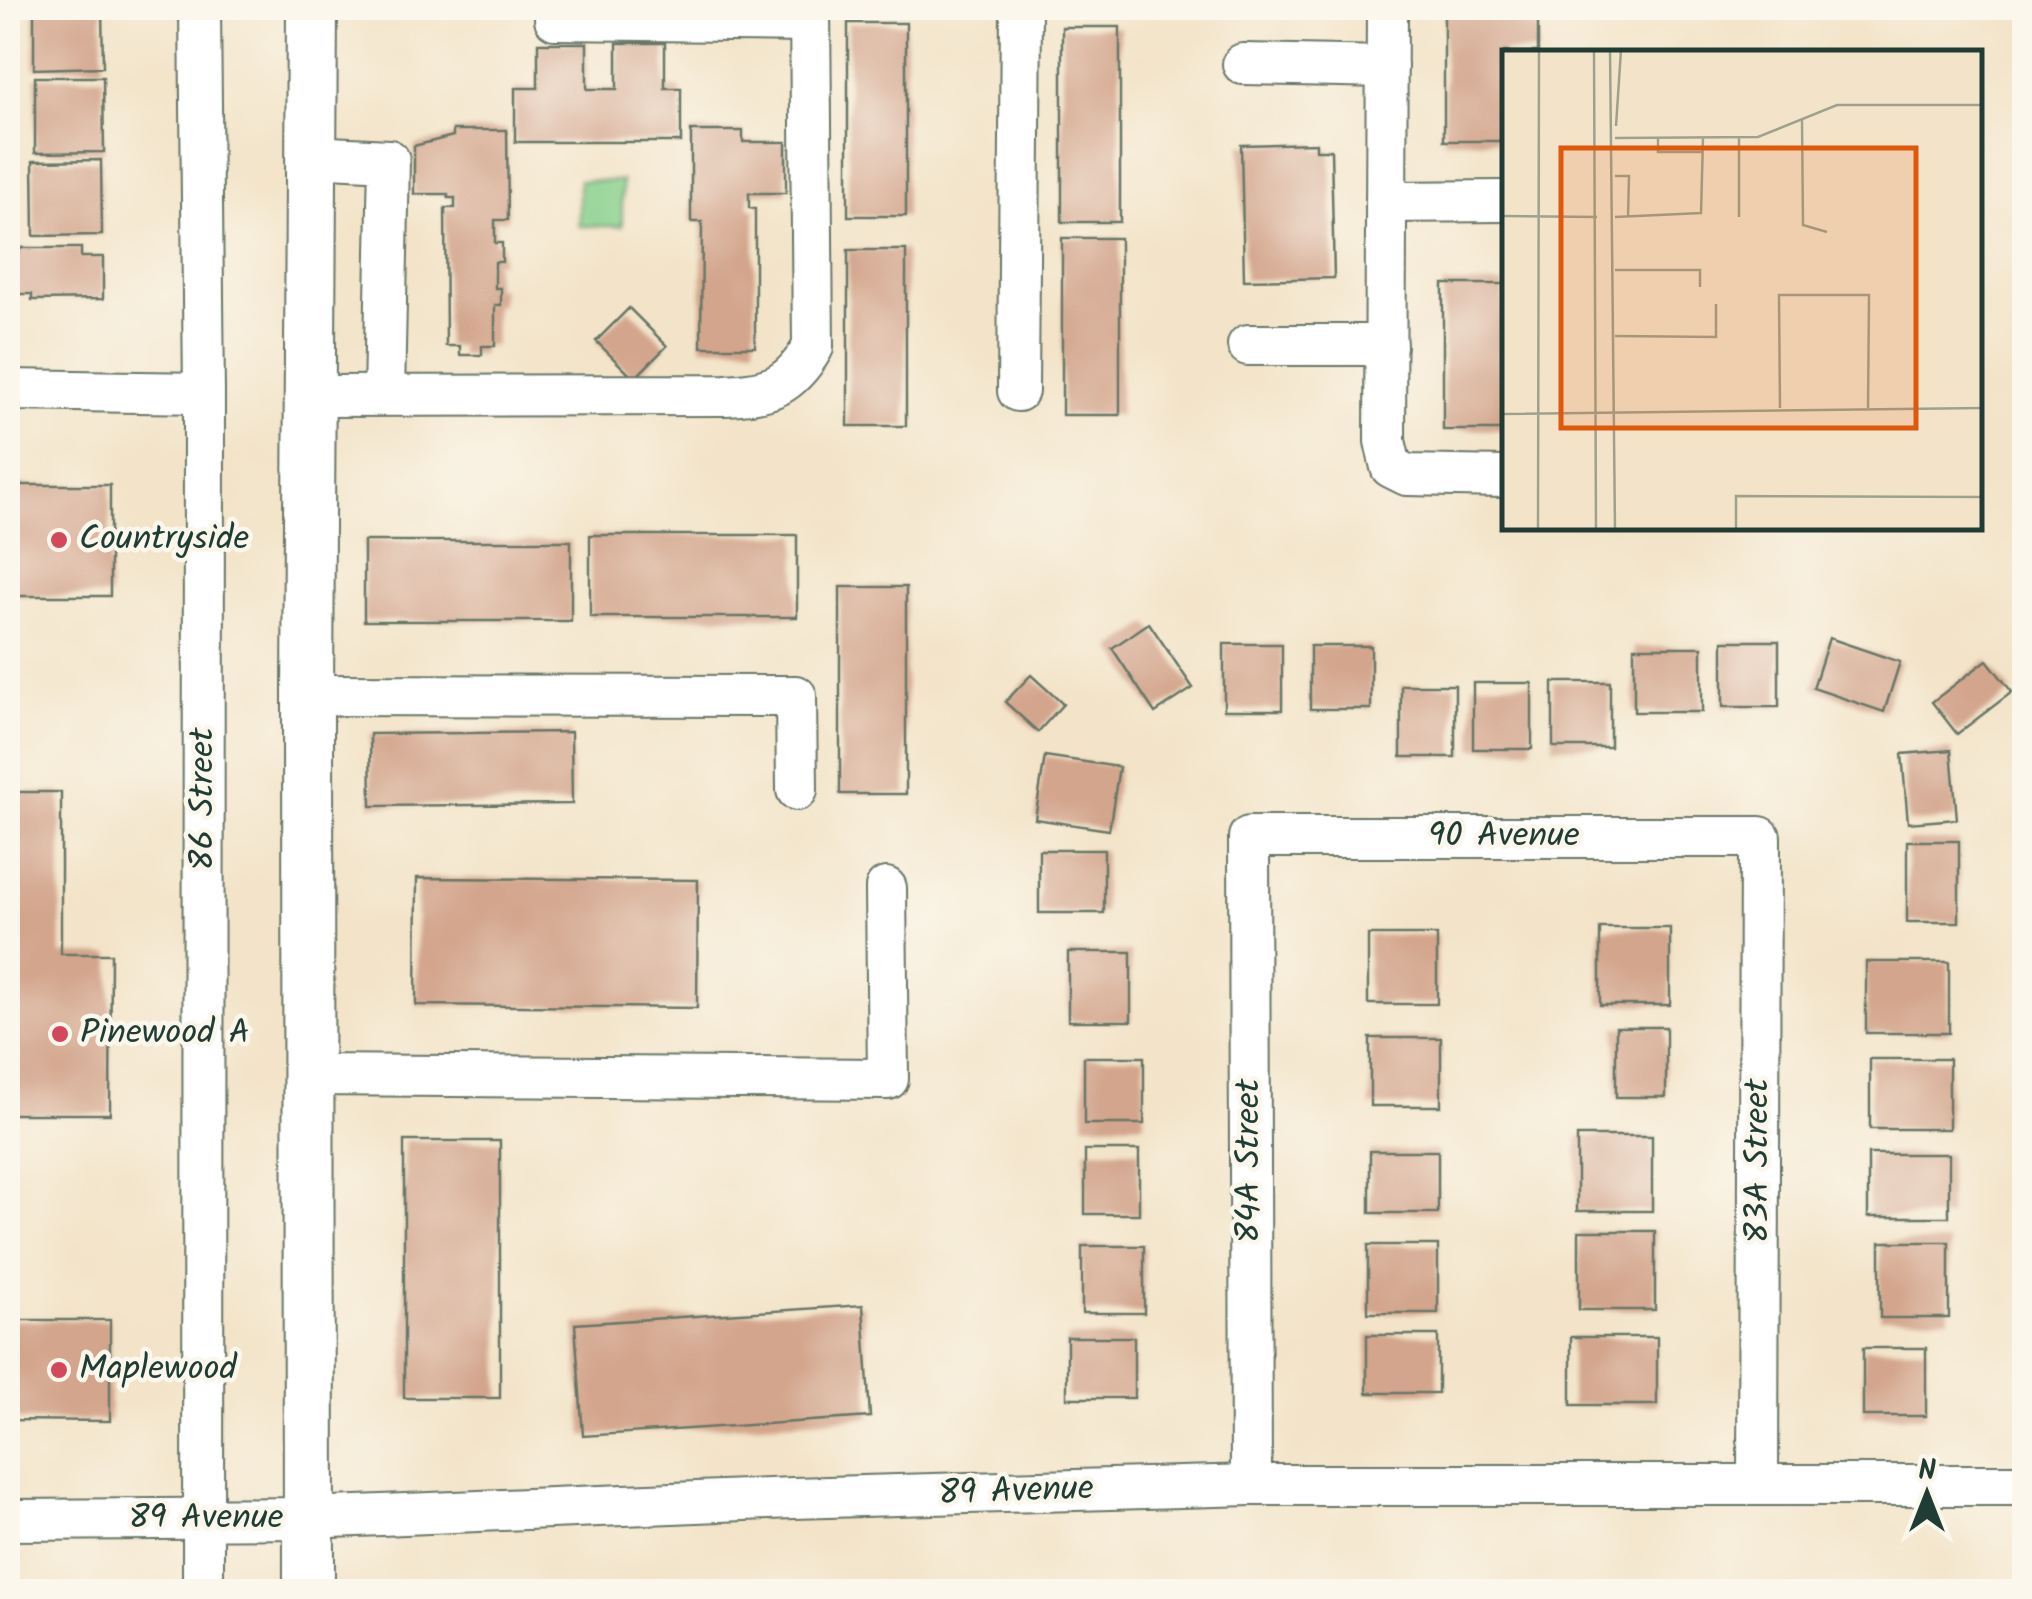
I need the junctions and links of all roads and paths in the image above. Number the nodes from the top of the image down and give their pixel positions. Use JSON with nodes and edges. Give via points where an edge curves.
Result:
{"nodes":[{"id":1,"x":200,"y":8,"type":"edge"},
{"id":2,"x":312,"y":8,"type":"edge"},
{"id":3,"x":556,"y":8,"type":"edge"},
{"id":4,"x":1021,"y":8,"type":"edge"},
{"id":5,"x":1387,"y":8,"type":"edge"},
{"id":6,"x":810,"y":15,"type":"edge"},
{"id":7,"x":1243,"y":64,"type":"dead end"},
{"id":8,"x":1387,"y":67,"type":"junction"},
{"id":9,"x":310,"y":156,"type":"junction"},
{"id":10,"x":1502,"y":201,"type":"edge"},
{"id":11,"x":1386,"y":202,"type":"junction"},
{"id":12,"x":1248,"y":344,"type":"dead end"},
{"id":13,"x":1386,"y":344,"type":"junction"},
{"id":14,"x":8,"y":390,"type":"edge"},
{"id":15,"x":1018,"y":391,"type":"dead end"},
{"id":16,"x":204,"y":393,"type":"junction"},
{"id":17,"x":384,"y":395,"type":"junction"},
{"id":18,"x":309,"y":396,"type":"junction"},
{"id":19,"x":1502,"y":477,"type":"edge"},
{"id":20,"x":308,"y":695,"type":"junction"},
{"id":21,"x":797,"y":790,"type":"dead end"},
{"id":22,"x":1760,"y":837,"type":"joint"},
{"id":23,"x":1249,"y":838,"type":"joint"},
{"id":24,"x":886,"y":888,"type":"dead end"},
{"id":25,"x":309,"y":1075,"type":"junction"},
{"id":26,"x":2024,"y":1485,"type":"edge"},
{"id":27,"x":1251,"y":1486,"type":"junction"},
{"id":28,"x":1758,"y":1486,"type":"junction"},
{"id":29,"x":308,"y":1518,"type":"junction"},
{"id":30,"x":203,"y":1519,"type":"junction"},
{"id":31,"x":8,"y":1520,"type":"edge"},
{"id":32,"x":203,"y":1592,"type":"edge"},
{"id":33,"x":308,"y":1592,"type":"edge"}],
"edges":[{"from":1,"to":16,"type":"street","name":"86 Street"},
{"from":2,"to":9,"type":"main road"},
{"from":3,"to":6,"type":"street","via":[[556,19]]},
{"from":4,"to":15,"type":"street"},
{"from":5,"to":8,"type":"street"},
{"from":6,"to":17,"type":"street","via":[[815,316],[813,347],[801,368],[756,394]]},
{"from":7,"to":8,"type":"street"},
{"from":8,"to":11,"type":"street"},
{"from":9,"to":17,"type":"street","via":[[389,160]]},
{"from":9,"to":18,"type":"main road"},
{"from":10,"to":11,"type":"street"},
{"from":11,"to":13,"type":"street"},
{"from":12,"to":13,"type":"street"},
{"from":13,"to":19,"type":"street","via":[[1391,467],[1407,475]]},
{"from":14,"to":16,"type":"street"},
{"from":16,"to":30,"type":"street","name":"86 Street"},
{"from":17,"to":18,"type":"street"},
{"from":18,"to":20,"type":"main road"},
{"from":20,"to":21,"type":"street","via":[[796,696]]},
{"from":20,"to":25,"type":"main road"},
{"from":22,"to":23,"type":"street","name":"90 Avenue"},
{"from":22,"to":28,"type":"street","name":"83A Street"},
{"from":23,"to":27,"type":"street","name":"84A Street"},
{"from":24,"to":25,"type":"street","via":[[888,1079]]},
{"from":25,"to":29,"type":"main road"},
{"from":26,"to":28,"type":"street","name":"89 Avenue"},
{"from":27,"to":28,"type":"street","name":"89 Avenue"},
{"from":27,"to":29,"type":"street","name":"89 Avenue"},
{"from":29,"to":30,"type":"street","name":"89 Avenue"},
{"from":29,"to":33,"type":"main road"},
{"from":30,"to":31,"type":"street","name":"89 Avenue"},
{"from":30,"to":32,"type":"street","name":"86 Street"}]}
